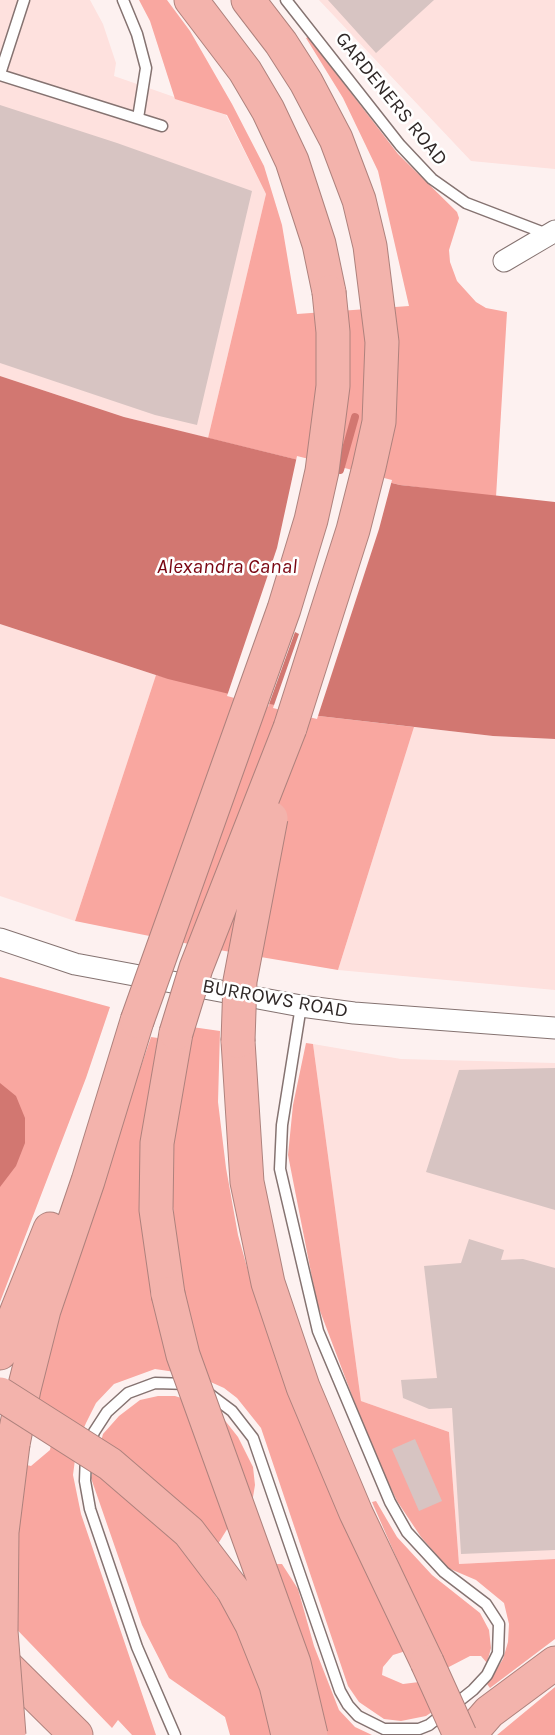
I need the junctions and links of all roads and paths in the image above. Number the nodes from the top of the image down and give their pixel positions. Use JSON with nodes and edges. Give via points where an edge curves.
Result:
{"nodes":[{"id":1,"x":24,"y":0,"type":"edge"},
{"id":2,"x":123,"y":0,"type":"edge"},
{"id":3,"x":191,"y":0,"type":"edge"},
{"id":4,"x":248,"y":0,"type":"edge"},
{"id":5,"x":286,"y":0,"type":"edge"},
{"id":6,"x":0,"y":74,"type":"edge"},
{"id":7,"x":138,"y":118,"type":"junction"},
{"id":8,"x":162,"y":126,"type":"dead end"},
{"id":9,"x":551,"y":232,"type":"edge"},
{"id":10,"x":504,"y":261,"type":"dead end"},
{"id":11,"x":290,"y":728,"type":"junction"},
{"id":12,"x":0,"y":939,"type":"edge"},
{"id":13,"x":301,"y":1006,"type":"junction"},
{"id":14,"x":137,"y":1021,"type":"junction"},
{"id":15,"x":555,"y":1028,"type":"edge"},
{"id":16,"x":0,"y":1353,"type":"edge"},
{"id":17,"x":0,"y":1394,"type":"edge"},
{"id":18,"x":0,"y":1660,"type":"edge"},
{"id":19,"x":555,"y":1663,"type":"edge"},
{"id":20,"x":0,"y":1713,"type":"edge"},
{"id":21,"x":470,"y":1729,"type":"edge"},
{"id":22,"x":9,"y":1735,"type":"edge"},
{"id":23,"x":22,"y":1735,"type":"edge"},
{"id":24,"x":75,"y":1735,"type":"edge"},
{"id":25,"x":175,"y":1735,"type":"edge"},
{"id":26,"x":288,"y":1735,"type":"edge"},
{"id":27,"x":311,"y":1735,"type":"edge"}],
"edges":[{"from":1,"to":6,"type":"lane"},
{"from":2,"to":7,"type":"lane","via":[[146,68]]},
{"from":3,"to":14,"type":"highway","bridge":true,"via":[[244,71],[292,161],[319,244],[328,292],[333,386],[322,471],[284,609]]},
{"from":4,"to":11,"type":"highway","via":[[287,53],[336,139],[359,200],[378,301],[382,372],[379,422],[353,530]]},
{"from":5,"to":9,"type":"lane","name":"GARDENERS ROAD","via":[[400,146],[432,179],[466,203]]},
{"from":6,"to":7,"type":"lane"},
{"from":7,"to":8,"type":"lane"},
{"from":9,"to":10,"type":"street"},
{"from":11,"to":21,"type":"highway","bridge":true,"via":[[240,981],[238,1041],[247,1182],[268,1283],[303,1387],[356,1513],[427,1662]]},
{"from":11,"to":27,"type":"highway","bridge":true,"via":[[196,968],[176,1033],[157,1143],[156,1210],[168,1294],[183,1355],[294,1663]]},
{"from":12,"to":13,"type":"street","name":"BURROWS ROAD","via":[[75,964]]},
{"from":13,"to":15,"type":"street","name":"BURROWS ROAD"},
{"from":13,"to":25,"type":"lane","via":[[282,1125],[280,1169],[318,1331],[401,1522],[426,1555],[494,1614],[499,1624],[498,1653],[487,1675],[473,1690],[419,1730],[384,1729],[358,1716],[340,1691],[253,1438],[232,1411],[212,1394],[188,1383],[155,1383],[128,1393],[107,1412],[86,1455],[85,1481],[90,1509],[137,1647]]},
{"from":14,"to":16,"type":"highway"},
{"from":14,"to":22,"type":"highway","bridge":true,"via":[[44,1310],[13,1444],[2,1532],[1,1631]]},
{"from":17,"to":26,"type":"highway","bridge":true,"via":[[110,1464],[189,1532],[233,1590],[252,1625],[276,1685]]},
{"from":18,"to":24,"type":"highway"},
{"from":19,"to":21,"type":"highway","via":[[532,1677]]},
{"from":20,"to":23,"type":"highway"}]}
